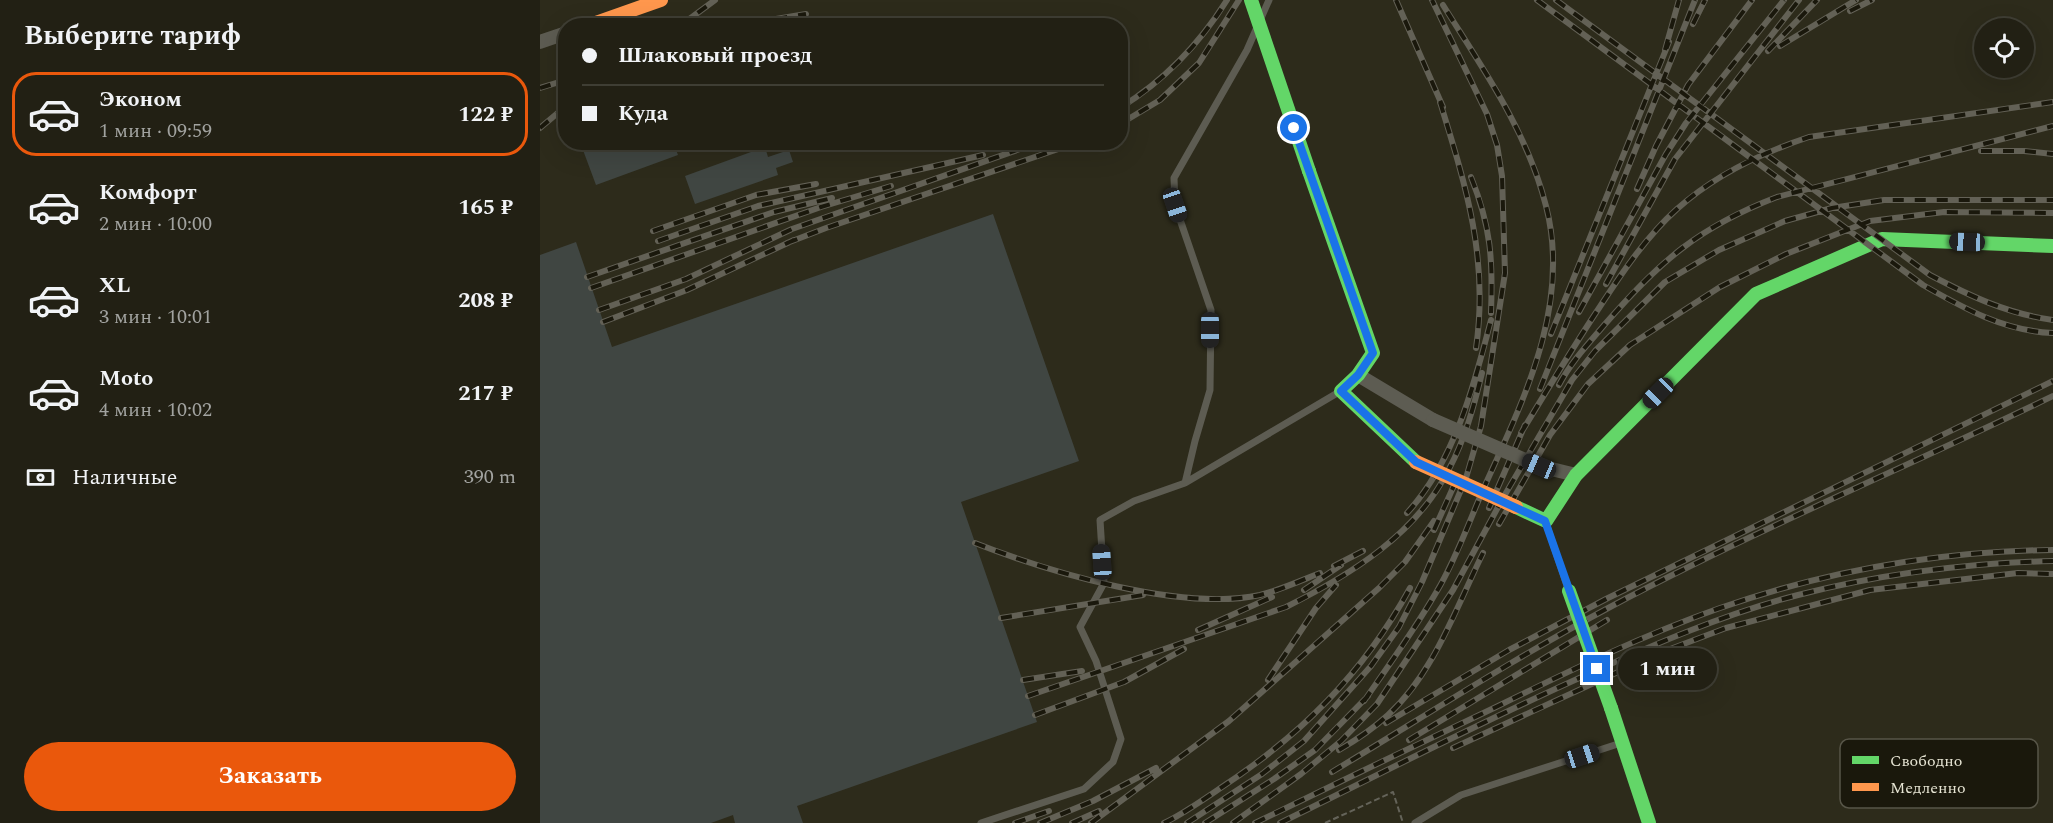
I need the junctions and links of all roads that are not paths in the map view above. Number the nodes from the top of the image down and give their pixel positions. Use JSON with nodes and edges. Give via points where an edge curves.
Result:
{"nodes":[{"id":1,"x":661,"y":0,"type":"edge"},
{"id":2,"x":1251,"y":0,"type":"edge"},
{"id":3,"x":1269,"y":0,"type":"edge"},
{"id":4,"x":610,"y":18,"type":"edge"},
{"id":5,"x":558,"y":36,"type":"edge"},
{"id":6,"x":540,"y":42,"type":"edge"},
{"id":7,"x":2053,"y":246,"type":"edge"},
{"id":8,"x":1358,"y":375,"type":"junction"},
{"id":9,"x":1341,"y":391,"type":"junction"},
{"id":10,"x":1576,"y":475,"type":"junction"},
{"id":11,"x":1185,"y":483,"type":"junction"},
{"id":12,"x":1545,"y":521,"type":"junction"},
{"id":13,"x":1569,"y":591,"type":"joint"},
{"id":14,"x":1622,"y":742,"type":"junction"},
{"id":15,"x":981,"y":823,"type":"edge"},
{"id":16,"x":1415,"y":823,"type":"edge"},
{"id":17,"x":1649,"y":823,"type":"edge"}],
"edges":[{"from":1,"to":4,"type":"street"},
{"from":2,"to":8,"type":"street","bridge":true,"via":[[1373,353]]},
{"from":3,"to":11,"type":"lane","via":[[1247,50],[1174,178],[1175,205],[1211,310],[1210,390]]},
{"from":5,"to":6,"type":"street"},
{"from":7,"to":10,"type":"street","via":[[1882,239],[1756,294]]},
{"from":8,"to":9,"type":"street"},
{"from":8,"to":10,"type":"street","bridge":true,"via":[[1433,420],[1539,466]]},
{"from":9,"to":11,"type":"lane"},
{"from":9,"to":12,"type":"street","bridge":true,"via":[[1416,462]]},
{"from":10,"to":12,"type":"street"},
{"from":11,"to":15,"type":"lane","via":[[1134,501],[1100,520],[1104,583],[1080,627],[1096,661],[1121,740],[1113,762],[1084,789]]},
{"from":12,"to":13,"type":"lane"},
{"from":13,"to":14,"type":"street","bridge":true},
{"from":14,"to":16,"type":"lane","via":[[1461,795]]},
{"from":14,"to":17,"type":"street"}]}
